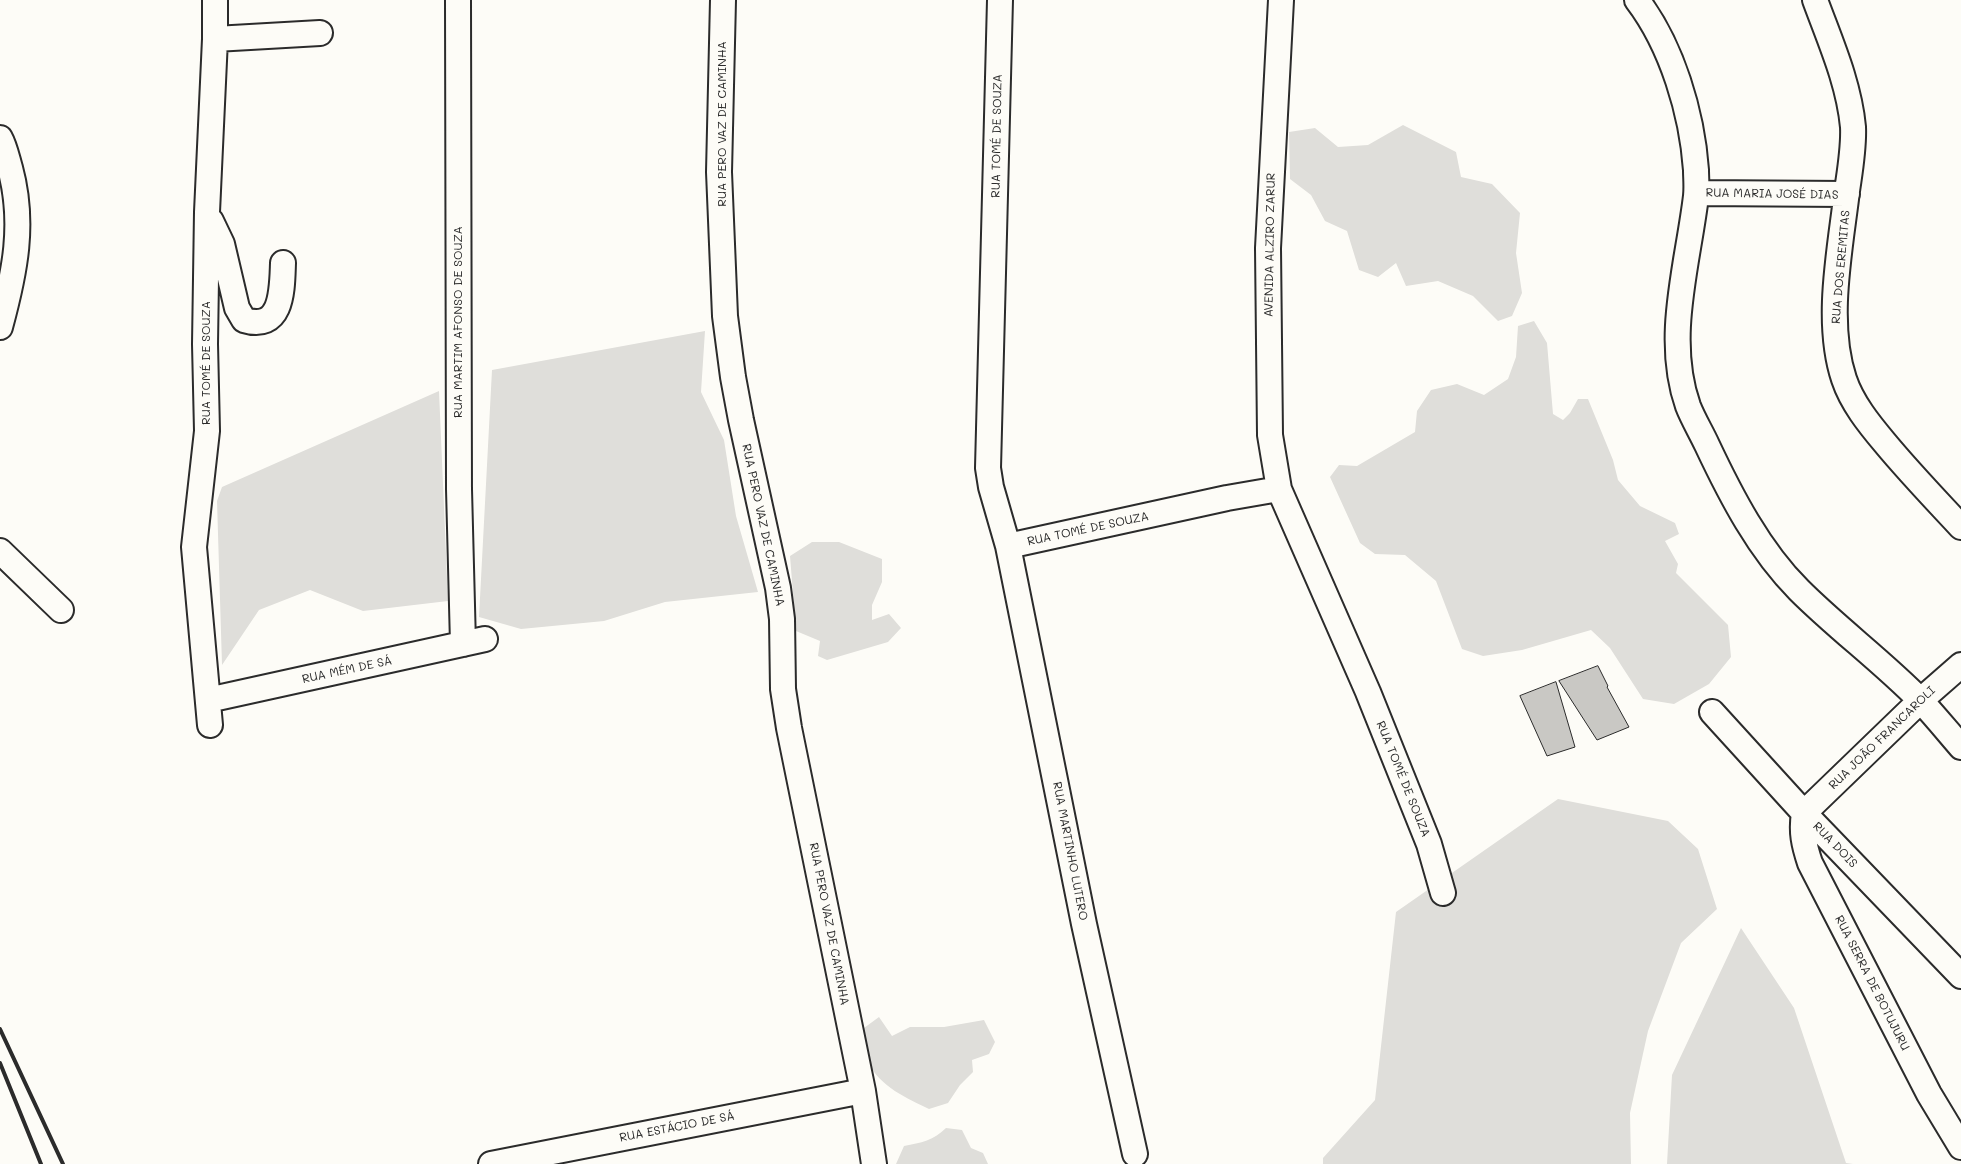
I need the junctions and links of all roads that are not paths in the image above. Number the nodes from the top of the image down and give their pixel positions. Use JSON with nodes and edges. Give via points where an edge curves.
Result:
{"nodes":[{"id":1,"x":215,"y":0,"type":"edge"},
{"id":2,"x":458,"y":0,"type":"edge"},
{"id":3,"x":723,"y":0,"type":"edge"},
{"id":4,"x":1000,"y":0,"type":"edge"},
{"id":5,"x":1281,"y":0,"type":"edge"},
{"id":6,"x":1637,"y":0,"type":"edge"},
{"id":7,"x":1815,"y":0,"type":"edge"},
{"id":8,"x":320,"y":33,"type":"dead end"},
{"id":9,"x":215,"y":39,"type":"junction"},
{"id":10,"x":0,"y":138,"type":"edge"},
{"id":11,"x":1697,"y":193,"type":"junction"},
{"id":12,"x":1847,"y":194,"type":"junction"},
{"id":13,"x":207,"y":212,"type":"junction"},
{"id":14,"x":283,"y":263,"type":"dead end"},
{"id":15,"x":0,"y":327,"type":"edge"},
{"id":16,"x":1279,"y":489,"type":"junction"},
{"id":17,"x":1961,"y":527,"type":"edge"},
{"id":18,"x":1008,"y":546,"type":"junction"},
{"id":19,"x":0,"y":551,"type":"edge"},
{"id":20,"x":61,"y":610,"type":"dead end"},
{"id":21,"x":474,"y":642,"type":"joint"},
{"id":22,"x":1961,"y":664,"type":"edge"},
{"id":23,"x":208,"y":700,"type":"junction"},
{"id":24,"x":1920,"y":700,"type":"junction"},
{"id":25,"x":1712,"y":712,"type":"dead end"},
{"id":26,"x":210,"y":725,"type":"dead end"},
{"id":27,"x":1961,"y":747,"type":"edge"},
{"id":28,"x":1804,"y":813,"type":"junction"},
{"id":29,"x":1443,"y":893,"type":"dead end"},
{"id":30,"x":1961,"y":976,"type":"edge"},
{"id":31,"x":863,"y":1091,"type":"junction"},
{"id":32,"x":1961,"y":1147,"type":"edge"},
{"id":33,"x":1136,"y":1154,"type":"dead end"},
{"id":34,"x":491,"y":1164,"type":"edge"},
{"id":35,"x":874,"y":1164,"type":"edge"}],
"edges":[{"from":1,"to":9,"type":"street","name":"RUA TOMÉ DE SOUZA"},
{"from":2,"to":21,"type":"street","name":"RUA MARTIM AFONSO DE SOUZA","via":[[459,479]]},
{"from":3,"to":31,"type":"street","name":"RUA PERO VAZ DE CAMINHA","via":[[719,172],[723,283],[730,351],[741,420],[778,588],[783,689],[789,728]]},
{"from":4,"to":18,"type":"street","name":"RUA TOMÉ DE SOUZA","via":[[988,468]]},
{"from":5,"to":16,"type":"street","name":"AVENIDA ALZIRO ZARUR","via":[[1268,248],[1270,435]]},
{"from":6,"to":11,"type":"street","via":[[1669,58],[1684,98],[1692,132]]},
{"from":7,"to":12,"type":"street","name":"RUA DOS EREMITAS","via":[[1843,75],[1853,127]]},
{"from":8,"to":9,"type":"street"},
{"from":9,"to":13,"type":"street","name":"RUA TOMÉ DE SOUZA"},
{"from":10,"to":15,"type":"street","via":[[13,179],[18,243],[11,288]]},
{"from":11,"to":12,"type":"street","name":"RUA MARIA JOSÉ DIAS"},
{"from":11,"to":24,"type":"street","via":[[1679,312],[1678,363],[1688,405],[1716,464],[1770,555],[1798,589]]},
{"from":12,"to":17,"type":"street","name":"RUA DOS EREMITAS","via":[[1835,305],[1836,345],[1844,380],[1863,416]]},
{"from":13,"to":14,"type":"street","via":[[222,244],[237,308],[244,320],[264,321],[276,312],[281,295]]},
{"from":13,"to":23,"type":"street","name":"RUA TOMÉ DE SOUZA","via":[[207,431],[194,547]]},
{"from":16,"to":18,"type":"street","name":"RUA TOMÉ DE SOUZA"},
{"from":16,"to":29,"type":"street","name":"RUA TOMÉ DE SOUZA","via":[[1368,692],[1429,844]]},
{"from":18,"to":33,"type":"street","name":"RUA MARTINHO LUTERO","via":[[1084,924]]},
{"from":19,"to":20,"type":"street"},
{"from":21,"to":23,"type":"street","name":"RUA MÉM DE SÁ"},
{"from":22,"to":24,"type":"street","name":"RUA JOÃO FRANCAROLI"},
{"from":23,"to":26,"type":"street","name":"RUA TOMÉ DE SOUZA"},
{"from":24,"to":27,"type":"street"},
{"from":24,"to":28,"type":"street","name":"RUA JOÃO FRANCAROLI"},
{"from":25,"to":28,"type":"street","name":"RUA DOIS"},
{"from":28,"to":30,"type":"street","name":"RUA DOIS"},
{"from":28,"to":32,"type":"street","name":"RUA SERRA DE BOTUJURU","via":[[1803,842],[1810,863],[1929,1094]]},
{"from":31,"to":34,"type":"street","name":"RUA ESTÁCIO DE SÁ"},
{"from":31,"to":35,"type":"street","name":"RUA PERO VAZ DE CAMINHA"}]}
